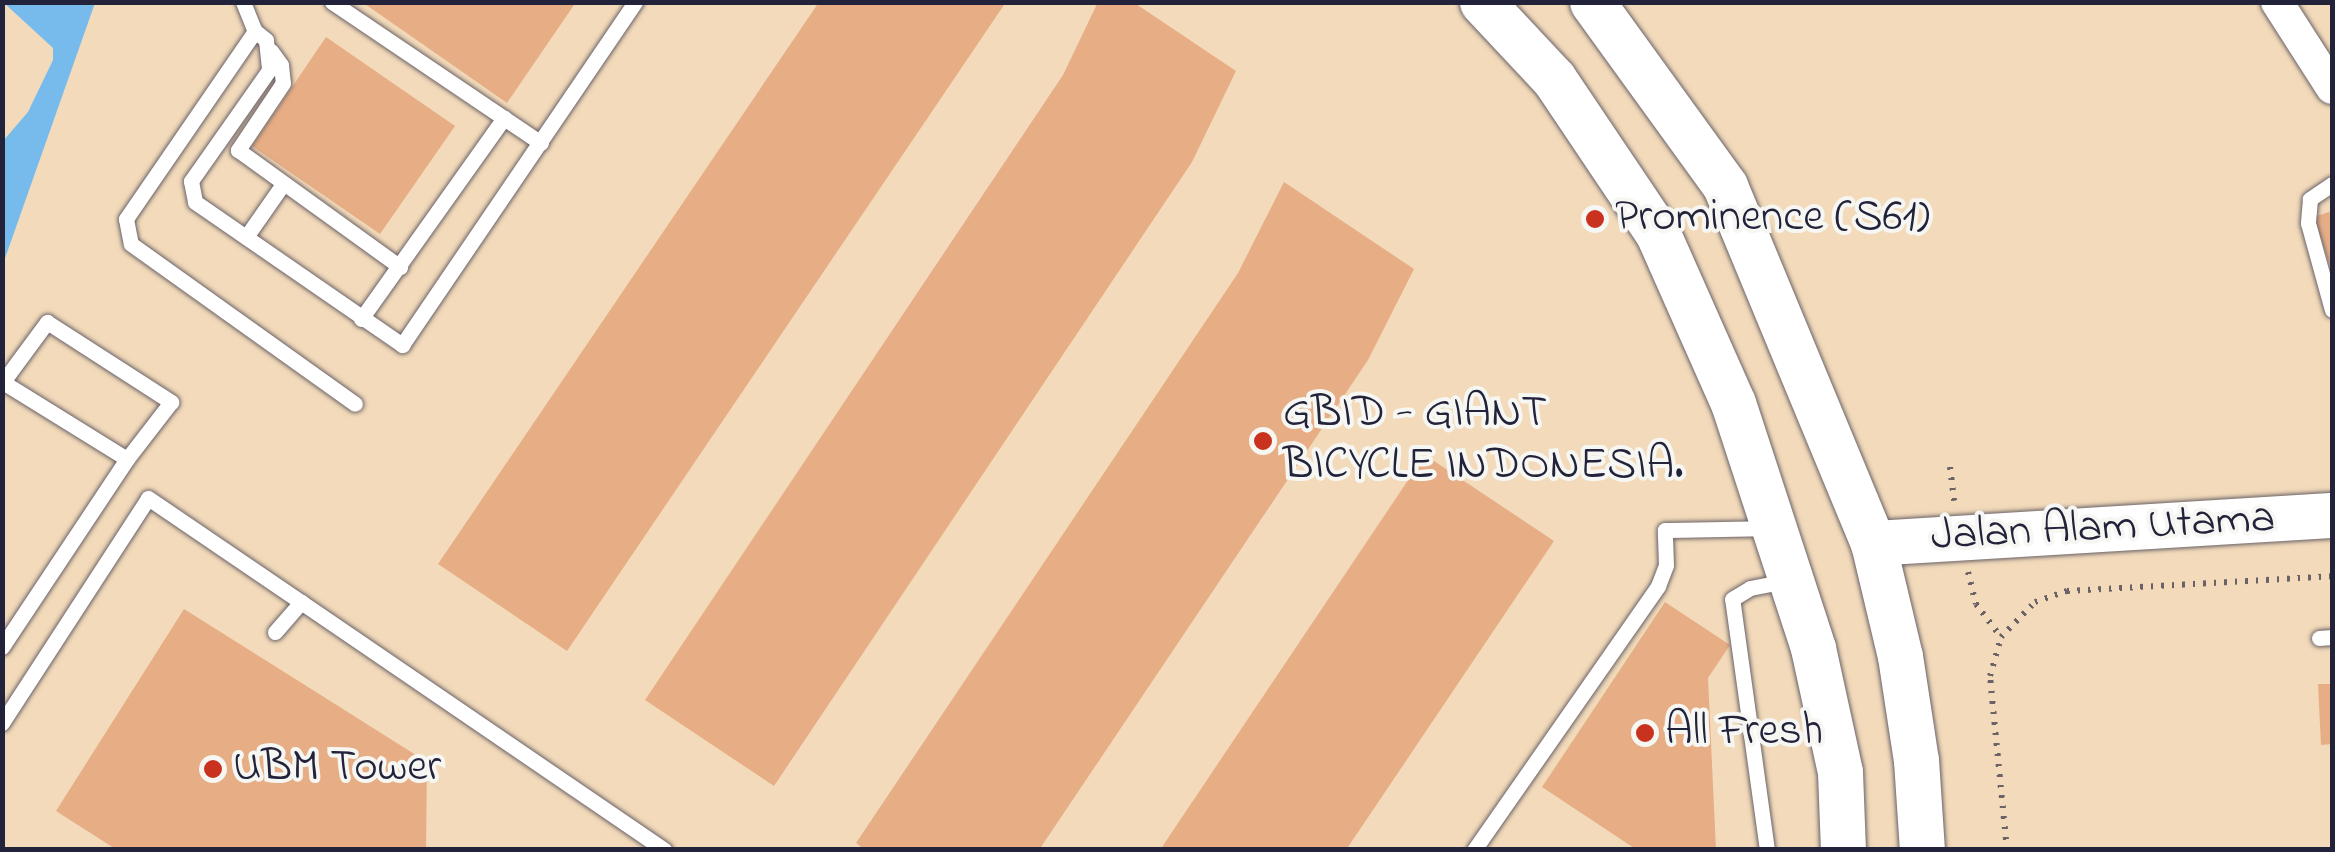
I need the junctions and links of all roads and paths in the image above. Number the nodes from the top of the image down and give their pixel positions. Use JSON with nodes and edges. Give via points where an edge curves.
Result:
{"nodes":[{"id":1,"x":243,"y":2,"type":"edge"},
{"id":2,"x":332,"y":2,"type":"edge"},
{"id":3,"x":636,"y":2,"type":"edge"},
{"id":4,"x":1482,"y":2,"type":"edge"},
{"id":5,"x":1592,"y":2,"type":"edge"},
{"id":6,"x":2277,"y":2,"type":"edge"},
{"id":7,"x":255,"y":31,"type":"junction"},
{"id":8,"x":270,"y":49,"type":"junction"},
{"id":9,"x":2332,"y":88,"type":"edge"},
{"id":10,"x":504,"y":118,"type":"junction"},
{"id":11,"x":542,"y":143,"type":"junction"},
{"id":12,"x":283,"y":184,"type":"junction"},
{"id":13,"x":2332,"y":184,"type":"edge"},
{"id":14,"x":246,"y":236,"type":"junction"},
{"id":15,"x":400,"y":267,"type":"junction"},
{"id":16,"x":2332,"y":310,"type":"edge"},
{"id":17,"x":361,"y":319,"type":"junction"},
{"id":18,"x":3,"y":383,"type":"edge"},
{"id":19,"x":354,"y":404,"type":"dead end"},
{"id":20,"x":127,"y":459,"type":"junction"},
{"id":21,"x":2332,"y":516,"type":"edge"},
{"id":22,"x":1776,"y":528,"type":"junction"},
{"id":23,"x":1873,"y":542,"type":"junction"},
{"id":24,"x":2332,"y":576,"type":"edge"},
{"id":25,"x":1794,"y":579,"type":"junction"},
{"id":26,"x":300,"y":602,"type":"junction"},
{"id":27,"x":276,"y":632,"type":"dead end"},
{"id":28,"x":2,"y":647,"type":"edge"},
{"id":29,"x":2,"y":724,"type":"edge"},
{"id":30,"x":665,"y":850,"type":"edge"},
{"id":31,"x":1474,"y":850,"type":"edge"},
{"id":32,"x":1767,"y":850,"type":"edge"},
{"id":33,"x":1844,"y":850,"type":"edge"},
{"id":34,"x":1922,"y":850,"type":"edge"},
{"id":35,"x":2008,"y":850,"type":"edge"}],
"edges":[{"from":1,"to":7,"type":"lane"},
{"from":2,"to":10,"type":"lane"},
{"from":3,"to":11,"type":"lane"},
{"from":4,"to":22,"type":"main road","via":[[1554,79],[1658,234],[1732,403]]},
{"from":5,"to":23,"type":"main road","via":[[1724,186]]},
{"from":6,"to":9,"type":"street"},
{"from":7,"to":8,"type":"lane"},
{"from":7,"to":19,"type":"lane","via":[[126,219],[131,244]]},
{"from":8,"to":12,"type":"lane","via":[[282,83],[238,150]]},
{"from":8,"to":14,"type":"lane","via":[[269,70],[191,181],[195,202]]},
{"from":10,"to":11,"type":"lane"},
{"from":10,"to":15,"type":"lane"},
{"from":11,"to":17,"type":"lane","via":[[402,344]]},
{"from":12,"to":14,"type":"lane"},
{"from":12,"to":15,"type":"lane"},
{"from":13,"to":16,"type":"lane","via":[[2310,199],[2308,223]]},
{"from":14,"to":17,"type":"lane"},
{"from":15,"to":17,"type":"lane"},
{"from":18,"to":20,"type":"lane"},
{"from":18,"to":20,"type":"lane","via":[[41,326],[53,323],[171,402]]},
{"from":20,"to":28,"type":"lane"},
{"from":21,"to":23,"type":"main road","name":"Jalan Alam Utama"},
{"from":22,"to":25,"type":"main road"},
{"from":22,"to":31,"type":"lane","via":[[1666,530],[1658,586]]},
{"from":23,"to":34,"type":"main road","via":[[1900,656]]},
{"from":24,"to":35,"type":"path","via":[[2067,591],[2035,602],[2001,636],[1990,676]]},
{"from":25,"to":32,"type":"lane","via":[[1732,599]]},
{"from":25,"to":33,"type":"main road","via":[[1840,772]]},
{"from":26,"to":27,"type":"lane"},
{"from":26,"to":29,"type":"lane","via":[[148,498]]},
{"from":26,"to":30,"type":"lane"}]}
